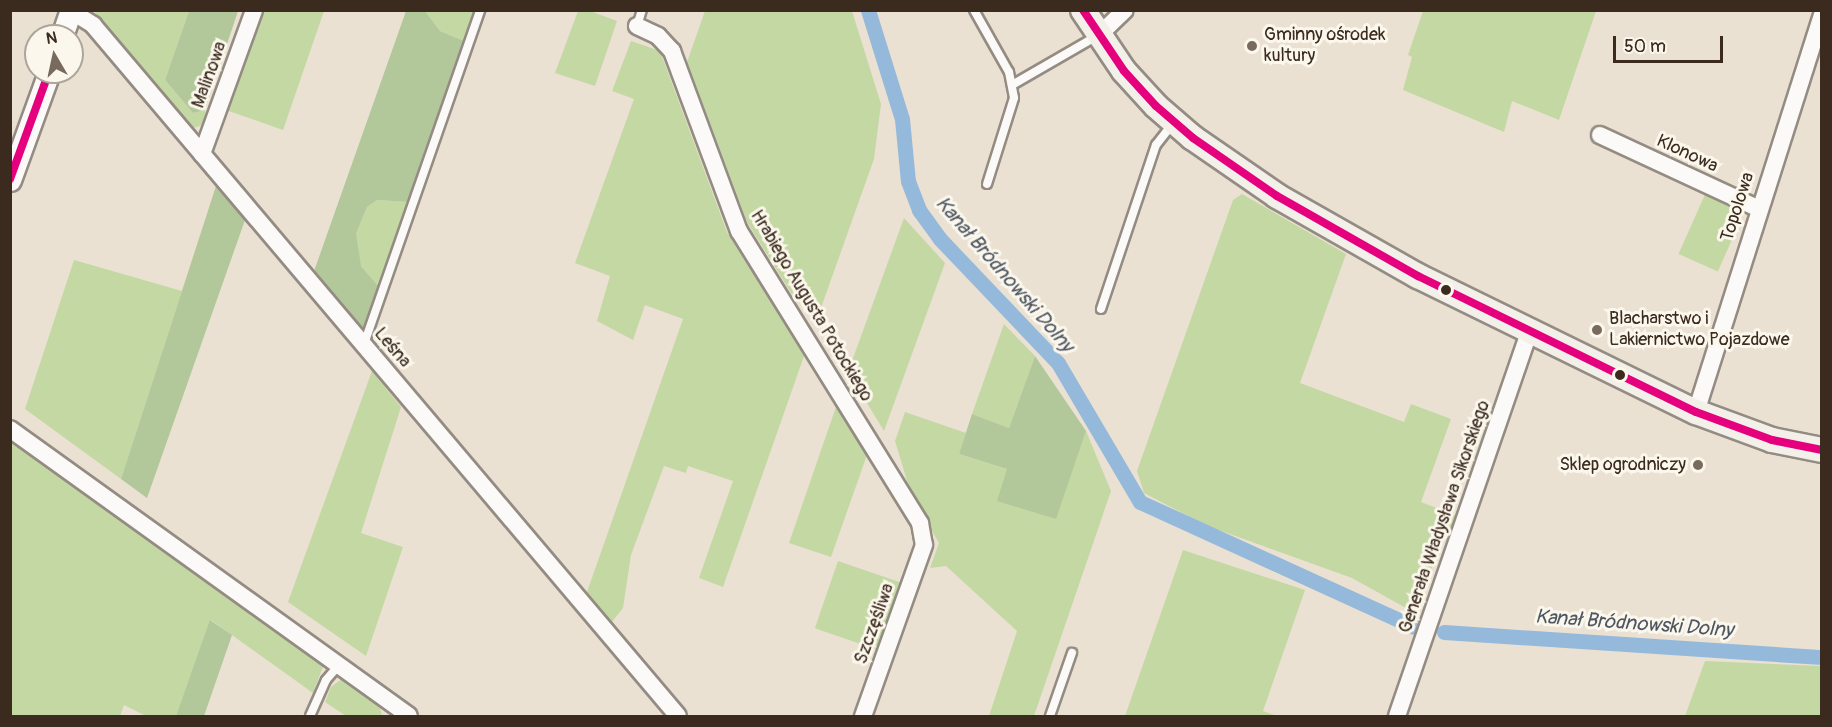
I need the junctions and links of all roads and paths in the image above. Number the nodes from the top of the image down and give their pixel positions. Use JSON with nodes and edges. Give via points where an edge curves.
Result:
{"nodes":[{"id":1,"x":254,"y":10,"type":"edge"},
{"id":2,"x":480,"y":10,"type":"edge"},
{"id":3,"x":974,"y":10,"type":"edge"},
{"id":4,"x":1083,"y":10,"type":"edge"},
{"id":5,"x":1125,"y":10,"type":"edge"},
{"id":6,"x":71,"y":11,"type":"edge"},
{"id":7,"x":1821,"y":15,"type":"edge"},
{"id":8,"x":640,"y":18,"type":"edge"},
{"id":9,"x":1098,"y":36,"type":"junction"},
{"id":10,"x":44,"y":84,"type":"edge"},
{"id":11,"x":1012,"y":85,"type":"junction"},
{"id":12,"x":1174,"y":122,"type":"junction"},
{"id":13,"x":1600,"y":135,"type":"dead end"},
{"id":14,"x":202,"y":154,"type":"junction"},
{"id":15,"x":13,"y":166,"type":"edge"},
{"id":16,"x":987,"y":184,"type":"dead end"},
{"id":17,"x":1757,"y":208,"type":"junction"},
{"id":18,"x":1101,"y":309,"type":"dead end"},
{"id":19,"x":1530,"y":330,"type":"junction"},
{"id":20,"x":364,"y":345,"type":"junction"},
{"id":21,"x":1696,"y":412,"type":"junction"},
{"id":22,"x":10,"y":429,"type":"edge"},
{"id":23,"x":1821,"y":450,"type":"edge"},
{"id":24,"x":924,"y":545,"type":"joint"},
{"id":25,"x":1072,"y":652,"type":"dead end"},
{"id":26,"x":339,"y":665,"type":"junction"},
{"id":27,"x":310,"y":717,"type":"edge"},
{"id":28,"x":409,"y":717,"type":"edge"},
{"id":29,"x":678,"y":717,"type":"edge"},
{"id":30,"x":863,"y":717,"type":"edge"},
{"id":31,"x":1050,"y":717,"type":"edge"},
{"id":32,"x":1397,"y":717,"type":"edge"}],
"edges":[{"from":1,"to":14,"type":"street","name":"Malinowa"},
{"from":2,"to":20,"type":"lane"},
{"from":3,"to":11,"type":"lane","via":[[1009,72]]},
{"from":4,"to":9,"type":"main road"},
{"from":5,"to":9,"type":"street"},
{"from":6,"to":14,"type":"street","name":"Leśna","via":[[93,25]]},
{"from":7,"to":17,"type":"street","name":"Topolowa"},
{"from":8,"to":24,"type":"street","name":"Hrabiego Augusta Potockiego","via":[[672,51],[739,231],[881,456],[920,523]]},
{"from":9,"to":11,"type":"lane"},
{"from":9,"to":12,"type":"main road","via":[[1124,71]]},
{"from":10,"to":15,"type":"street"},
{"from":11,"to":16,"type":"lane","via":[[1014,98]]},
{"from":12,"to":18,"type":"lane","via":[[1156,146]]},
{"from":12,"to":19,"type":"main road","via":[[1277,196],[1418,276]]},
{"from":13,"to":17,"type":"street","name":"Klonowa"},
{"from":14,"to":20,"type":"street","name":"Leśna"},
{"from":17,"to":21,"type":"street","name":"Topolowa"},
{"from":19,"to":21,"type":"main road"},
{"from":19,"to":32,"type":"street","name":"Generała Władysława Sikorskiego"},
{"from":20,"to":29,"type":"street","name":"Leśna"},
{"from":21,"to":23,"type":"main road","via":[[1772,440]]},
{"from":22,"to":26,"type":"street"},
{"from":24,"to":30,"type":"street","name":"Szczęśliwa"},
{"from":25,"to":31,"type":"lane"},
{"from":26,"to":27,"type":"lane","via":[[326,680]]},
{"from":26,"to":28,"type":"street"}]}
